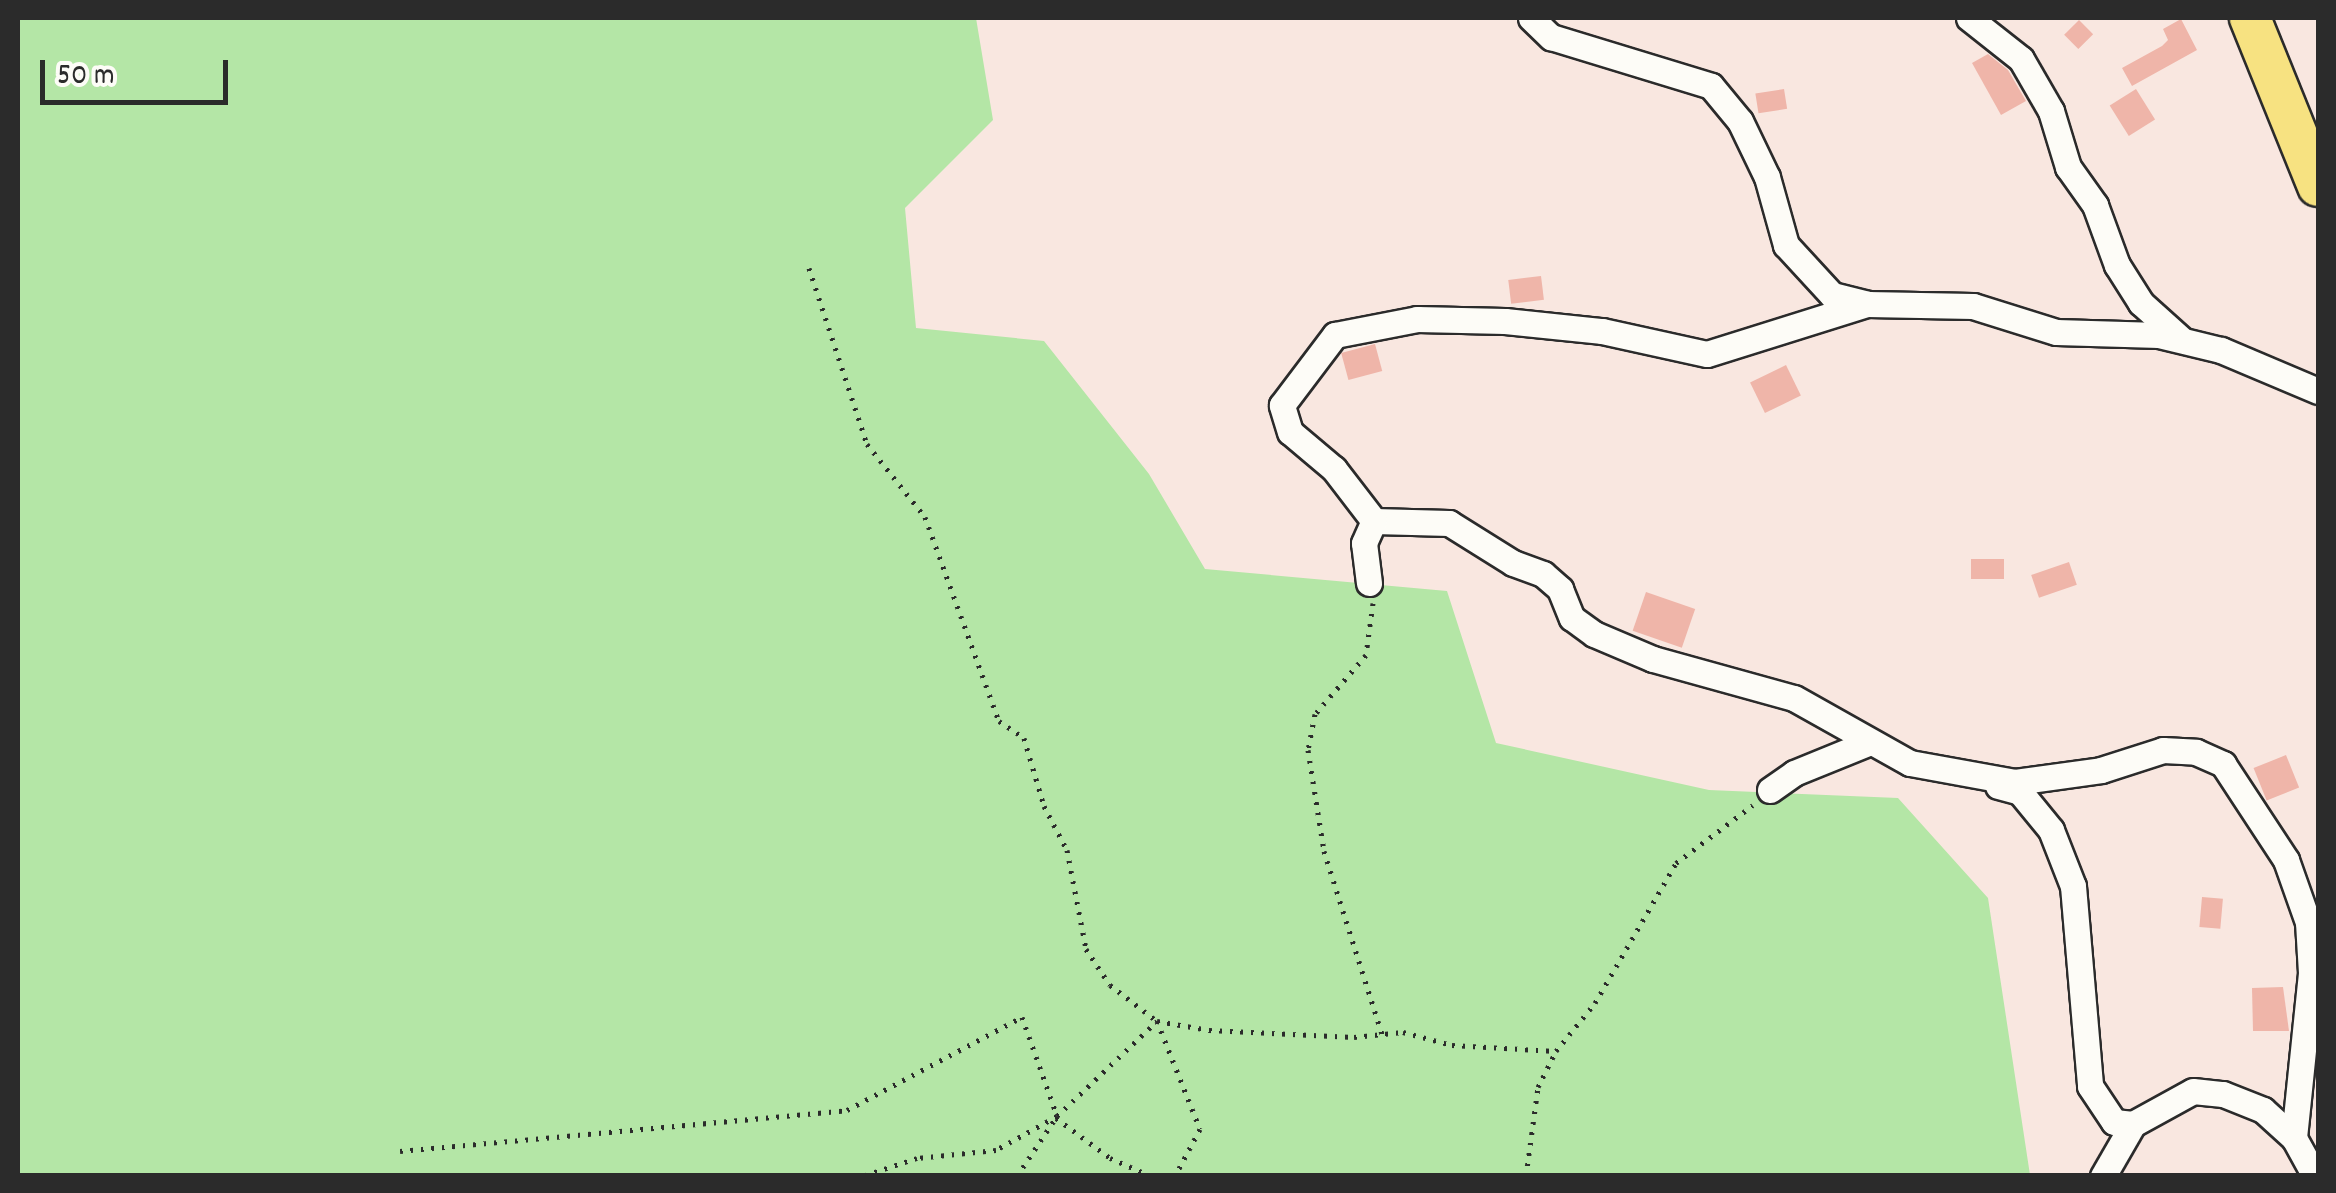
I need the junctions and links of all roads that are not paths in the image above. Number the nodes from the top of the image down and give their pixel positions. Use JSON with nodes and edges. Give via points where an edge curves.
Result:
{"nodes":[{"id":1,"x":1532,"y":18,"type":"edge"},
{"id":2,"x":1969,"y":18,"type":"edge"},
{"id":3,"x":2250,"y":18,"type":"edge"},
{"id":4,"x":2318,"y":186,"type":"edge"},
{"id":5,"x":1866,"y":304,"type":"junction"},
{"id":6,"x":2184,"y":342,"type":"junction"},
{"id":7,"x":2318,"y":390,"type":"edge"},
{"id":8,"x":1374,"y":521,"type":"junction"},
{"id":9,"x":1369,"y":583,"type":"road end"},
{"id":10,"x":1868,"y":743,"type":"junction"},
{"id":11,"x":1974,"y":779,"type":"junction"},
{"id":12,"x":1770,"y":790,"type":"road end"},
{"id":13,"x":2133,"y":1124,"type":"junction"},
{"id":14,"x":2294,"y":1138,"type":"junction"},
{"id":15,"x":2103,"y":1176,"type":"edge"},
{"id":16,"x":2315,"y":1176,"type":"edge"}],
"edges":[{"from":1,"to":5,"type":"street","via":[[1551,37],[1711,86],[1740,121],[1768,178],[1786,245],[1832,295]]},
{"from":2,"to":6,"type":"street","via":[[2021,59],[2051,111],[2068,168],[2095,205],[2117,265],[2141,304]]},
{"from":3,"to":4,"type":"main road"},
{"from":5,"to":6,"type":"street","via":[[1973,306],[2056,332]]},
{"from":5,"to":8,"type":"street","via":[[1707,354],[1602,331],[1506,321],[1417,319],[1335,335],[1282,405],[1290,432],[1334,469]]},
{"from":6,"to":7,"type":"street"},
{"from":8,"to":9,"type":"street","via":[[1364,542]]},
{"from":8,"to":10,"type":"street","via":[[1449,523],[1543,574],[1560,589],[1572,618],[1594,634],[1794,698]]},
{"from":10,"to":11,"type":"street"},
{"from":10,"to":12,"type":"street","via":[[1794,772]]},
{"from":11,"to":13,"type":"street","via":[[2020,792],[2051,830],[2073,886],[2090,1086],[2114,1122]]},
{"from":11,"to":14,"type":"street","via":[[2056,779],[2163,750],[2196,752],[2223,764],[2286,860],[2308,922],[2311,973]]},
{"from":13,"to":14,"type":"street","via":[[2193,1092],[2223,1094],[2263,1110]]},
{"from":13,"to":15,"type":"street"},
{"from":14,"to":16,"type":"street"}]}
